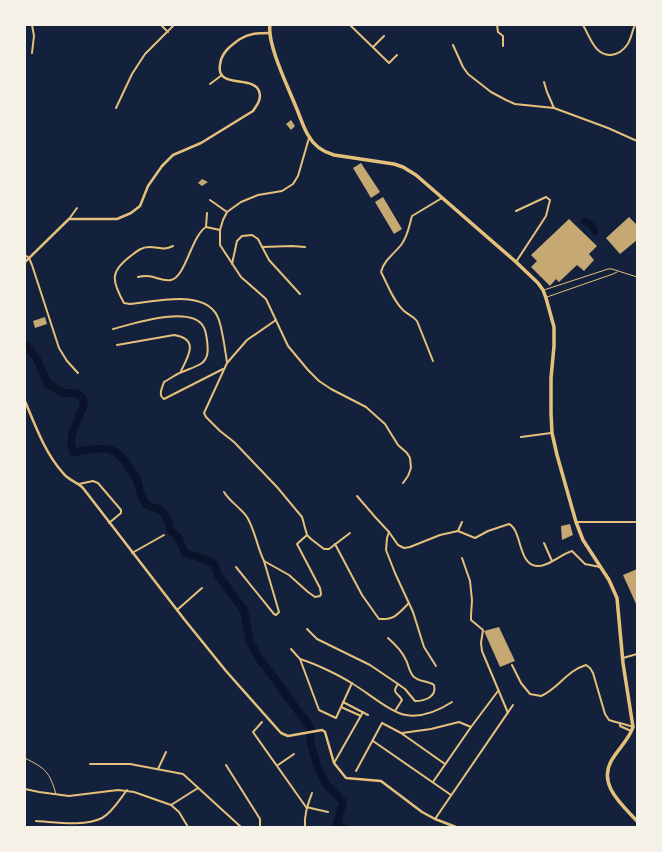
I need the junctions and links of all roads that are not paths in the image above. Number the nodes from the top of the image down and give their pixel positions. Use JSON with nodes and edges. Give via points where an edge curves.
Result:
{"nodes":[{"id":1,"x":32,"y":25,"type":"edge"},
{"id":2,"x":161,"y":25,"type":"edge"},
{"id":3,"x":174,"y":25,"type":"edge"},
{"id":4,"x":270,"y":25,"type":"edge"},
{"id":5,"x":350,"y":25,"type":"edge"},
{"id":6,"x":497,"y":25,"type":"edge"},
{"id":7,"x":583,"y":25,"type":"edge"},
{"id":8,"x":635,"y":25,"type":"edge"},
{"id":9,"x":168,"y":32,"type":"junction"},
{"id":10,"x":270,"y":33,"type":"junction"},
{"id":11,"x":384,"y":36,"type":"dead end"},
{"id":12,"x":453,"y":45,"type":"dead end"},
{"id":13,"x":503,"y":46,"type":"dead end"},
{"id":14,"x":373,"y":47,"type":"junction"},
{"id":15,"x":32,"y":53,"type":"dead end"},
{"id":16,"x":397,"y":55,"type":"dead end"},
{"id":17,"x":222,"y":75,"type":"junction"},
{"id":18,"x":544,"y":82,"type":"dead end"},
{"id":19,"x":210,"y":84,"type":"dead end"},
{"id":20,"x":116,"y":108,"type":"dead end"},
{"id":21,"x":554,"y":108,"type":"junction"},
{"id":22,"x":309,"y":137,"type":"junction"},
{"id":23,"x":637,"y":141,"type":"edge"},
{"id":24,"x":442,"y":198,"type":"junction"},
{"id":25,"x":210,"y":200,"type":"dead end"},
{"id":26,"x":77,"y":208,"type":"dead end"},
{"id":27,"x":228,"y":212,"type":"junction"},
{"id":28,"x":516,"y":212,"type":"dead end"},
{"id":29,"x":207,"y":213,"type":"dead end"},
{"id":30,"x":68,"y":219,"type":"junction"},
{"id":31,"x":206,"y":227,"type":"junction"},
{"id":32,"x":220,"y":230,"type":"junction"},
{"id":33,"x":174,"y":246,"type":"dead end"},
{"id":34,"x":262,"y":247,"type":"junction"},
{"id":35,"x":305,"y":247,"type":"dead end"},
{"id":36,"x":25,"y":255,"type":"edge"},
{"id":37,"x":29,"y":258,"type":"junction"},
{"id":38,"x":25,"y":262,"type":"edge"},
{"id":39,"x":516,"y":262,"type":"junction"},
{"id":40,"x":232,"y":264,"type":"junction"},
{"id":41,"x":618,"y":271,"type":"junction"},
{"id":42,"x":138,"y":277,"type":"dead end"},
{"id":43,"x":637,"y":277,"type":"edge"},
{"id":44,"x":543,"y":290,"type":"junction"},
{"id":45,"x":300,"y":294,"type":"dead end"},
{"id":46,"x":546,"y":298,"type":"junction"},
{"id":47,"x":276,"y":320,"type":"junction"},
{"id":48,"x":113,"y":330,"type":"dead end"},
{"id":49,"x":117,"y":345,"type":"dead end"},
{"id":50,"x":433,"y":361,"type":"dead end"},
{"id":51,"x":228,"y":363,"type":"junction"},
{"id":52,"x":224,"y":368,"type":"junction"},
{"id":53,"x":181,"y":372,"type":"junction"},
{"id":54,"x":78,"y":373,"type":"dead end"},
{"id":55,"x":25,"y":401,"type":"edge"},
{"id":56,"x":552,"y":433,"type":"junction"},
{"id":57,"x":521,"y":437,"type":"dead end"},
{"id":58,"x":79,"y":484,"type":"junction"},
{"id":59,"x":403,"y":484,"type":"dead end"},
{"id":60,"x":224,"y":492,"type":"dead end"},
{"id":61,"x":357,"y":496,"type":"dead end"},
{"id":62,"x":462,"y":522,"type":"dead end"},
{"id":63,"x":576,"y":522,"type":"junction"},
{"id":64,"x":637,"y":522,"type":"edge"},
{"id":65,"x":109,"y":523,"type":"junction"},
{"id":66,"x":458,"y":531,"type":"junction"},
{"id":67,"x":389,"y":532,"type":"junction"},
{"id":68,"x":350,"y":534,"type":"dead end"},
{"id":69,"x":164,"y":535,"type":"dead end"},
{"id":70,"x":307,"y":535,"type":"junction"},
{"id":71,"x":544,"y":543,"type":"dead end"},
{"id":72,"x":335,"y":544,"type":"junction"},
{"id":73,"x":132,"y":553,"type":"junction"},
{"id":74,"x":462,"y":558,"type":"dead end"},
{"id":75,"x":264,"y":561,"type":"junction"},
{"id":76,"x":552,"y":561,"type":"junction"},
{"id":77,"x":236,"y":567,"type":"dead end"},
{"id":78,"x":600,"y":568,"type":"junction"},
{"id":79,"x":202,"y":588,"type":"dead end"},
{"id":80,"x":409,"y":603,"type":"junction"},
{"id":81,"x":177,"y":610,"type":"junction"},
{"id":82,"x":307,"y":629,"type":"dead end"},
{"id":83,"x":388,"y":638,"type":"dead end"},
{"id":84,"x":291,"y":649,"type":"dead end"},
{"id":85,"x":637,"y":654,"type":"edge"},
{"id":86,"x":622,"y":658,"type":"junction"},
{"id":87,"x":300,"y":659,"type":"junction"},
{"id":88,"x":512,"y":665,"type":"dead end"},
{"id":89,"x":436,"y":666,"type":"dead end"},
{"id":90,"x":352,"y":682,"type":"junction"},
{"id":91,"x":398,"y":684,"type":"junction"},
{"id":92,"x":499,"y":690,"type":"junction"},
{"id":93,"x":343,"y":702,"type":"junction"},
{"id":94,"x":452,"y":702,"type":"dead end"},
{"id":95,"x":513,"y":704,"type":"dead end"},
{"id":96,"x":341,"y":707,"type":"junction"},
{"id":97,"x":395,"y":711,"type":"junction"},
{"id":98,"x":363,"y":712,"type":"junction"},
{"id":99,"x":508,"y":713,"type":"junction"},
{"id":100,"x":368,"y":714,"type":"dead end"},
{"id":101,"x":361,"y":716,"type":"junction"},
{"id":102,"x":262,"y":722,"type":"dead end"},
{"id":103,"x":620,"y":723,"type":"junction"},
{"id":104,"x":471,"y":727,"type":"junction"},
{"id":105,"x":633,"y":727,"type":"junction"},
{"id":106,"x":632,"y":731,"type":"junction"},
{"id":107,"x":401,"y":733,"type":"junction"},
{"id":108,"x":373,"y":741,"type":"junction"},
{"id":109,"x":166,"y":752,"type":"dead end"},
{"id":110,"x":294,"y":754,"type":"dead end"},
{"id":111,"x":25,"y":758,"type":"edge"},
{"id":112,"x":334,"y":763,"type":"junction"},
{"id":113,"x":90,"y":764,"type":"dead end"},
{"id":114,"x":445,"y":764,"type":"junction"},
{"id":115,"x":226,"y":765,"type":"dead end"},
{"id":116,"x":278,"y":765,"type":"junction"},
{"id":117,"x":158,"y":769,"type":"junction"},
{"id":118,"x":356,"y":771,"type":"dead end"},
{"id":119,"x":433,"y":782,"type":"junction"},
{"id":120,"x":198,"y":788,"type":"junction"},
{"id":121,"x":25,"y":789,"type":"edge"},
{"id":122,"x":127,"y":790,"type":"junction"},
{"id":123,"x":312,"y":793,"type":"dead end"},
{"id":124,"x":56,"y":795,"type":"junction"},
{"id":125,"x":451,"y":795,"type":"junction"},
{"id":126,"x":171,"y":805,"type":"junction"},
{"id":127,"x":306,"y":807,"type":"junction"},
{"id":128,"x":328,"y":812,"type":"dead end"},
{"id":129,"x":435,"y":819,"type":"junction"},
{"id":130,"x":36,"y":821,"type":"dead end"},
{"id":131,"x":637,"y":821,"type":"edge"},
{"id":132,"x":188,"y":827,"type":"edge"},
{"id":133,"x":241,"y":827,"type":"edge"},
{"id":134,"x":260,"y":827,"type":"edge"},
{"id":135,"x":305,"y":827,"type":"edge"},
{"id":136,"x":456,"y":827,"type":"edge"}],
"edges":[{"from":1,"to":15,"type":"street"},
{"from":2,"to":9,"type":"street"},
{"from":3,"to":9,"type":"street"},
{"from":4,"to":10,"type":"main road"},
{"from":5,"to":14,"type":"street"},
{"from":6,"to":13,"type":"street","via":[[498,32],[503,36]]},
{"from":7,"to":8,"type":"street","via":[[596,48],[609,55],[616,54],[628,44]]},
{"from":9,"to":20,"type":"street","via":[[145,54]]},
{"from":10,"to":17,"type":"street","via":[[252,33],[232,45],[220,61]]},
{"from":10,"to":22,"type":"main road","via":[[273,50]]},
{"from":11,"to":14,"type":"street"},
{"from":12,"to":21,"type":"street","via":[[468,74],[491,92],[515,104]]},
{"from":14,"to":16,"type":"street","via":[[389,63]]},
{"from":17,"to":19,"type":"street"},
{"from":17,"to":30,"type":"street","via":[[234,82],[255,86],[260,98],[253,111],[201,143],[173,154],[148,186],[140,206],[131,213],[117,219]]},
{"from":18,"to":21,"type":"street"},
{"from":21,"to":23,"type":"street"},
{"from":22,"to":24,"type":"main road","via":[[318,148],[327,153],[403,167]]},
{"from":22,"to":27,"type":"street","via":[[298,176],[293,184],[282,191],[258,195],[241,202]]},
{"from":24,"to":39,"type":"main road"},
{"from":24,"to":50,"type":"street","via":[[412,216],[406,237],[383,265],[381,272],[395,300],[417,321]]},
{"from":25,"to":27,"type":"street"},
{"from":26,"to":30,"type":"street"},
{"from":27,"to":32,"type":"street","via":[[222,220]]},
{"from":28,"to":39,"type":"street","via":[[541,198],[546,197],[550,200],[546,216]]},
{"from":29,"to":31,"type":"street"},
{"from":30,"to":37,"type":"street"},
{"from":31,"to":32,"type":"street"},
{"from":31,"to":42,"type":"street","via":[[199,233],[177,278],[164,280],[147,276]]},
{"from":32,"to":40,"type":"street","via":[[220,246]]},
{"from":33,"to":51,"type":"street","via":[[167,249],[140,249],[121,262],[114,273],[119,294],[124,303],[130,304],[173,299],[196,301],[209,306],[219,320]]},
{"from":34,"to":35,"type":"street"},
{"from":34,"to":40,"type":"street","via":[[258,238],[252,235],[242,236],[237,241]]},
{"from":34,"to":45,"type":"street","via":[[269,260]]},
{"from":36,"to":37,"type":"street"},
{"from":37,"to":38,"type":"street"},
{"from":37,"to":54,"type":"street","via":[[59,348]]},
{"from":39,"to":44,"type":"main road"},
{"from":40,"to":47,"type":"street","via":[[241,277],[266,299]]},
{"from":41,"to":43,"type":"lane"},
{"from":41,"to":44,"type":"lane","via":[[608,269]]},
{"from":41,"to":46,"type":"lane"},
{"from":44,"to":46,"type":"main road"},
{"from":46,"to":56,"type":"main road","via":[[554,327],[550,393]]},
{"from":47,"to":51,"type":"street","via":[[247,340]]},
{"from":47,"to":59,"type":"street","via":[[288,346],[319,381],[366,407],[385,424],[410,458],[411,468]]},
{"from":48,"to":53,"type":"street","via":[[172,316],[183,316],[200,322],[205,330],[208,349],[206,358],[202,363]]},
{"from":49,"to":53,"type":"street","via":[[180,336],[187,339],[190,344]]},
{"from":51,"to":52,"type":"street"},
{"from":52,"to":53,"type":"street","via":[[162,398],[160,394],[164,382]]},
{"from":52,"to":70,"type":"street","via":[[204,413],[277,486],[302,517]]},
{"from":55,"to":58,"type":"street","via":[[53,460],[63,474]]},
{"from":56,"to":57,"type":"street"},
{"from":56,"to":63,"type":"main road"},
{"from":58,"to":65,"type":"street"},
{"from":58,"to":65,"type":"street","via":[[93,481],[98,483],[121,510],[121,514]]},
{"from":60,"to":75,"type":"street","via":[[248,519]]},
{"from":61,"to":67,"type":"street"},
{"from":62,"to":66,"type":"street"},
{"from":63,"to":64,"type":"street"},
{"from":63,"to":78,"type":"main road","via":[[583,540]]},
{"from":65,"to":73,"type":"street"},
{"from":66,"to":67,"type":"street","via":[[404,548],[398,545]]},
{"from":66,"to":76,"type":"street","via":[[475,538],[509,524],[516,530],[521,550],[530,562],[537,566]]},
{"from":67,"to":80,"type":"street","via":[[386,550]]},
{"from":68,"to":72,"type":"street"},
{"from":69,"to":73,"type":"street"},
{"from":70,"to":72,"type":"street","via":[[324,548],[329,549]]},
{"from":70,"to":75,"type":"street","via":[[297,544],[320,588],[320,596],[316,597],[289,575]]},
{"from":71,"to":76,"type":"street"},
{"from":72,"to":80,"type":"street","via":[[362,596],[379,619],[391,619]]},
{"from":73,"to":81,"type":"street"},
{"from":74,"to":92,"type":"street","via":[[470,581],[470,616],[482,630],[482,651]]},
{"from":75,"to":77,"type":"street","via":[[279,612],[276,615]]},
{"from":76,"to":78,"type":"street","via":[[572,551],[585,564]]},
{"from":78,"to":86,"type":"main road","via":[[617,598]]},
{"from":79,"to":81,"type":"street"},
{"from":80,"to":89,"type":"street","via":[[424,647]]},
{"from":81,"to":112,"type":"street","via":[[281,733],[288,736],[318,730],[325,732]]},
{"from":82,"to":91,"type":"street","via":[[317,639],[364,662]]},
{"from":83,"to":91,"type":"street","via":[[400,649],[410,673],[432,684],[435,692],[426,700],[415,701]]},
{"from":84,"to":87,"type":"street"},
{"from":85,"to":86,"type":"street"},
{"from":86,"to":105,"type":"main road"},
{"from":87,"to":90,"type":"street"},
{"from":87,"to":96,"type":"street","via":[[319,710],[336,718]]},
{"from":88,"to":103,"type":"street","via":[[530,694],[541,696],[554,688],[565,676],[586,665],[594,673],[605,714],[609,720]]},
{"from":90,"to":93,"type":"street"},
{"from":90,"to":97,"type":"street"},
{"from":91,"to":97,"type":"street","via":[[395,693],[402,700]]},
{"from":92,"to":99,"type":"street"},
{"from":92,"to":104,"type":"street"},
{"from":93,"to":96,"type":"street"},
{"from":93,"to":98,"type":"street"},
{"from":94,"to":97,"type":"street","via":[[433,712],[418,716]]},
{"from":95,"to":99,"type":"street"},
{"from":96,"to":101,"type":"street"},
{"from":98,"to":100,"type":"street"},
{"from":98,"to":101,"type":"street"},
{"from":99,"to":125,"type":"street"},
{"from":101,"to":112,"type":"street"},
{"from":102,"to":116,"type":"street","via":[[253,732]]},
{"from":103,"to":105,"type":"street"},
{"from":103,"to":106,"type":"street","via":[[620,726]]},
{"from":104,"to":107,"type":"street","via":[[459,722]]},
{"from":104,"to":114,"type":"street"},
{"from":105,"to":106,"type":"main road"},
{"from":106,"to":131,"type":"main road","via":[[612,760],[608,777],[612,793]]},
{"from":107,"to":108,"type":"street","via":[[382,723]]},
{"from":107,"to":114,"type":"street"},
{"from":108,"to":118,"type":"street"},
{"from":108,"to":119,"type":"street"},
{"from":109,"to":117,"type":"street"},
{"from":110,"to":116,"type":"street"},
{"from":111,"to":124,"type":"lane","via":[[46,770]]},
{"from":112,"to":129,"type":"street","via":[[346,778],[381,781]]},
{"from":113,"to":117,"type":"street","via":[[130,764]]},
{"from":114,"to":119,"type":"street"},
{"from":115,"to":134,"type":"street","via":[[260,819]]},
{"from":116,"to":127,"type":"street"},
{"from":117,"to":120,"type":"street","via":[[183,774]]},
{"from":119,"to":125,"type":"street"},
{"from":120,"to":126,"type":"street"},
{"from":120,"to":133,"type":"street"},
{"from":121,"to":124,"type":"street"},
{"from":122,"to":124,"type":"street","via":[[78,796]]},
{"from":122,"to":126,"type":"street"},
{"from":122,"to":130,"type":"street","via":[[102,818],[73,824]]},
{"from":123,"to":127,"type":"street"},
{"from":125,"to":129,"type":"street"},
{"from":126,"to":132,"type":"street","via":[[179,812]]},
{"from":127,"to":128,"type":"street"},
{"from":127,"to":135,"type":"street"},
{"from":129,"to":136,"type":"street"}]}
